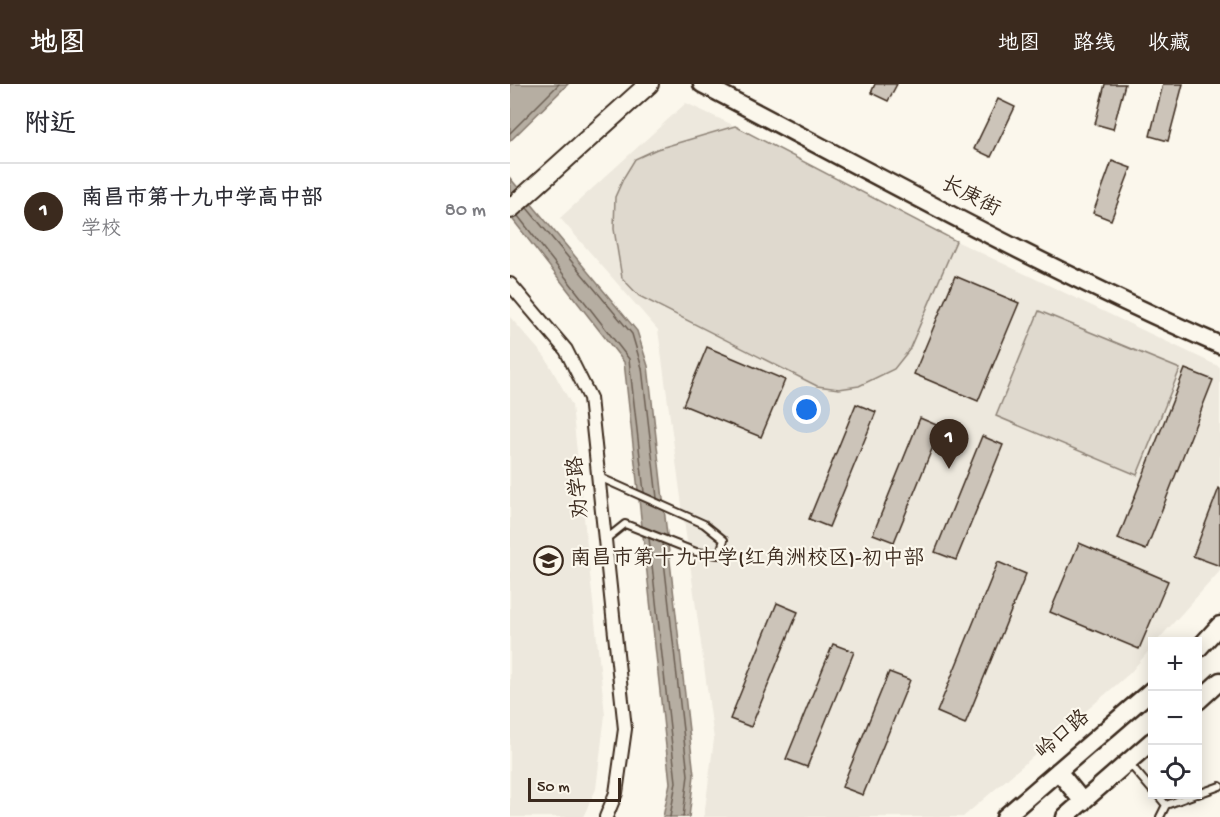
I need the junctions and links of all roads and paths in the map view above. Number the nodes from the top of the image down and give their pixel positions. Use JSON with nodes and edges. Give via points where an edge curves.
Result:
{"nodes":[{"id":1,"x":649,"y":84,"type":"edge"},
{"id":2,"x":702,"y":84,"type":"edge"},
{"id":3,"x":510,"y":209,"type":"edge"},
{"id":4,"x":510,"y":284,"type":"edge"},
{"id":5,"x":1220,"y":345,"type":"edge"},
{"id":6,"x":603,"y":479,"type":"junction"},
{"id":7,"x":605,"y":540,"type":"junction"},
{"id":8,"x":1220,"y":625,"type":"edge"},
{"id":9,"x":1202,"y":644,"type":"edge"},
{"id":10,"x":1220,"y":681,"type":"edge"},
{"id":11,"x":1151,"y":691,"type":"edge"},
{"id":12,"x":1202,"y":697,"type":"edge"},
{"id":13,"x":1148,"y":744,"type":"edge"},
{"id":14,"x":1128,"y":762,"type":"junction"},
{"id":15,"x":1058,"y":771,"type":"junction"},
{"id":16,"x":1148,"y":785,"type":"edge"},
{"id":17,"x":1220,"y":786,"type":"edge"},
{"id":18,"x":1202,"y":792,"type":"edge"},
{"id":19,"x":1161,"y":799,"type":"edge"},
{"id":20,"x":1183,"y":799,"type":"edge"},
{"id":21,"x":1083,"y":802,"type":"junction"},
{"id":22,"x":1166,"y":805,"type":"junction"},
{"id":23,"x":606,"y":817,"type":"edge"},
{"id":24,"x":1005,"y":817,"type":"edge"},
{"id":25,"x":1065,"y":817,"type":"edge"},
{"id":26,"x":1160,"y":817,"type":"edge"}],
"edges":[{"from":1,"to":3,"type":"main road"},
{"from":2,"to":5,"type":"street","name":"长庚街","via":[[1016,247]]},
{"from":4,"to":6,"type":"street","name":"劝学路","via":[[566,350],[590,398]]},
{"from":6,"to":7,"type":"street","name":"劝学路"},
{"from":6,"to":7,"type":"lane","via":[[704,524],[724,540],[719,555],[696,552],[625,524]]},
{"from":7,"to":23,"type":"street","name":"劝学路","via":[[625,729],[616,793]]},
{"from":8,"to":9,"type":"street"},
{"from":10,"to":12,"type":"street"},
{"from":11,"to":15,"type":"street","name":"岭口路"},
{"from":13,"to":14,"type":"street"},
{"from":14,"to":16,"type":"lane"},
{"from":14,"to":21,"type":"street"},
{"from":15,"to":21,"type":"street"},
{"from":15,"to":24,"type":"street","name":"岭口路"},
{"from":17,"to":18,"type":"lane"},
{"from":19,"to":22,"type":"lane"},
{"from":20,"to":22,"type":"lane"},
{"from":21,"to":25,"type":"street"},
{"from":22,"to":26,"type":"lane"}]}
